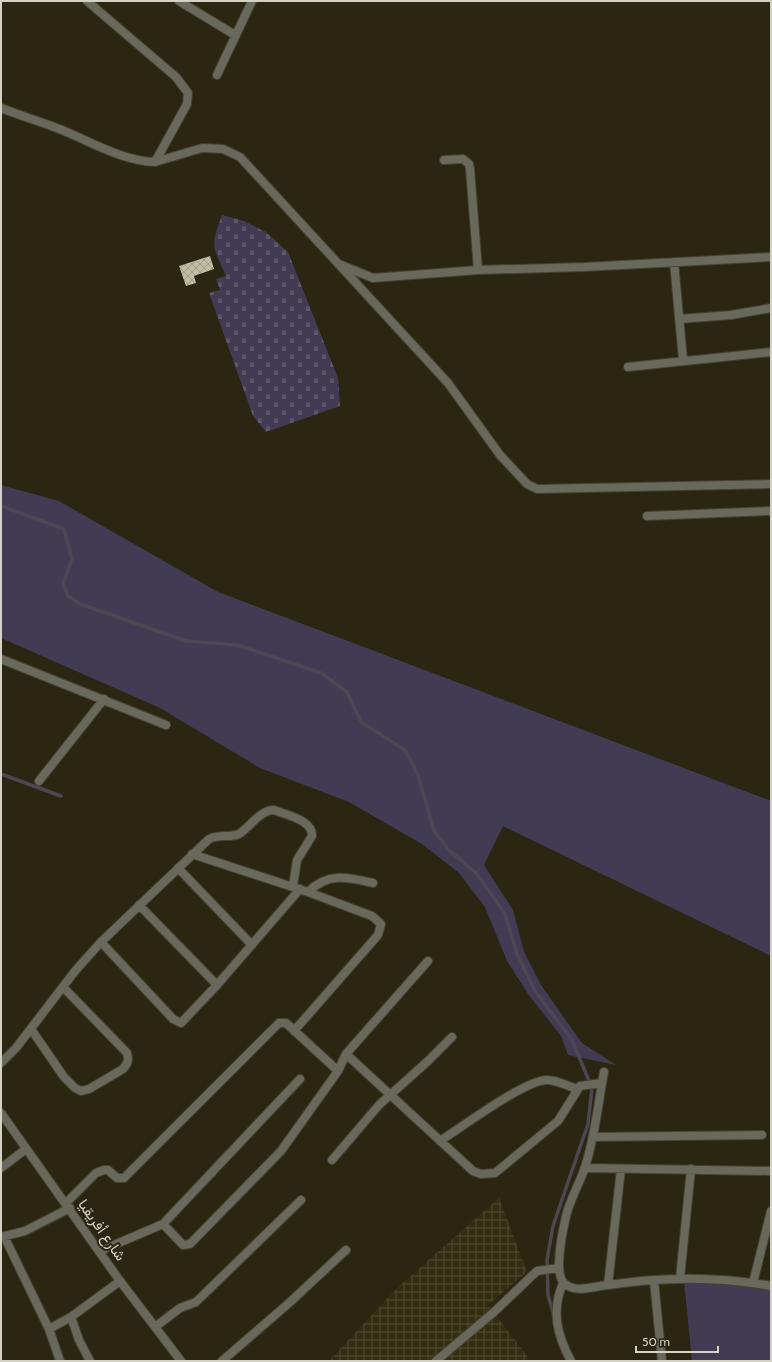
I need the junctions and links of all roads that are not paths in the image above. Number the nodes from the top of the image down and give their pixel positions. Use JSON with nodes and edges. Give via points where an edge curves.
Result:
{"nodes":[{"id":1,"x":86,"y":1,"type":"edge"},
{"id":2,"x":180,"y":1,"type":"edge"},
{"id":3,"x":252,"y":1,"type":"edge"},
{"id":4,"x":235,"y":35,"type":"junction"},
{"id":5,"x":217,"y":75,"type":"dead end"},
{"id":6,"x":1,"y":108,"type":"edge"},
{"id":7,"x":444,"y":160,"type":"dead end"},
{"id":8,"x":155,"y":162,"type":"junction"},
{"id":9,"x":771,"y":257,"type":"edge"},
{"id":10,"x":674,"y":262,"type":"junction"},
{"id":11,"x":338,"y":265,"type":"junction"},
{"id":12,"x":478,"y":270,"type":"junction"},
{"id":13,"x":771,"y":308,"type":"edge"},
{"id":14,"x":679,"y":319,"type":"junction"},
{"id":15,"x":771,"y":352,"type":"edge"},
{"id":16,"x":682,"y":360,"type":"junction"},
{"id":17,"x":628,"y":367,"type":"dead end"},
{"id":18,"x":771,"y":484,"type":"edge"},
{"id":19,"x":771,"y":511,"type":"edge"},
{"id":20,"x":647,"y":516,"type":"dead end"},
{"id":21,"x":1,"y":659,"type":"edge"},
{"id":22,"x":104,"y":699,"type":"junction"},
{"id":23,"x":166,"y":725,"type":"dead end"},
{"id":24,"x":39,"y":781,"type":"dead end"},
{"id":25,"x":192,"y":854,"type":"junction"},
{"id":26,"x":178,"y":868,"type":"junction"},
{"id":27,"x":373,"y":883,"type":"dead end"},
{"id":28,"x":299,"y":887,"type":"junction"},
{"id":29,"x":139,"y":906,"type":"junction"},
{"id":30,"x":101,"y":942,"type":"junction"},
{"id":31,"x":252,"y":945,"type":"junction"},
{"id":32,"x":428,"y":961,"type":"dead end"},
{"id":33,"x":217,"y":985,"type":"junction"},
{"id":34,"x":63,"y":986,"type":"junction"},
{"id":35,"x":31,"y":1029,"type":"junction"},
{"id":36,"x":294,"y":1031,"type":"junction"},
{"id":37,"x":452,"y":1037,"type":"dead end"},
{"id":38,"x":346,"y":1054,"type":"junction"},
{"id":39,"x":1,"y":1063,"type":"edge"},
{"id":40,"x":338,"y":1071,"type":"junction"},
{"id":41,"x":604,"y":1072,"type":"dead end"},
{"id":42,"x":300,"y":1079,"type":"dead end"},
{"id":43,"x":598,"y":1083,"type":"junction"},
{"id":44,"x":578,"y":1088,"type":"junction"},
{"id":45,"x":390,"y":1095,"type":"junction"},
{"id":46,"x":1,"y":1113,"type":"edge"},
{"id":47,"x":762,"y":1135,"type":"dead end"},
{"id":48,"x":593,"y":1137,"type":"junction"},
{"id":49,"x":440,"y":1141,"type":"junction"},
{"id":50,"x":26,"y":1150,"type":"junction"},
{"id":51,"x":332,"y":1160,"type":"dead end"},
{"id":52,"x":1,"y":1168,"type":"edge"},
{"id":53,"x":585,"y":1168,"type":"junction"},
{"id":54,"x":621,"y":1168,"type":"junction"},
{"id":55,"x":691,"y":1169,"type":"junction"},
{"id":56,"x":771,"y":1172,"type":"edge"},
{"id":57,"x":301,"y":1200,"type":"dead end"},
{"id":58,"x":68,"y":1205,"type":"junction"},
{"id":59,"x":771,"y":1211,"type":"edge"},
{"id":60,"x":163,"y":1224,"type":"junction"},
{"id":61,"x":3,"y":1236,"type":"edge"},
{"id":62,"x":346,"y":1250,"type":"dead end"},
{"id":63,"x":100,"y":1251,"type":"junction"},
{"id":64,"x":558,"y":1268,"type":"junction"},
{"id":65,"x":680,"y":1278,"type":"junction"},
{"id":66,"x":120,"y":1281,"type":"junction"},
{"id":67,"x":654,"y":1281,"type":"junction"},
{"id":68,"x":563,"y":1283,"type":"junction"},
{"id":69,"x":753,"y":1283,"type":"junction"},
{"id":70,"x":608,"y":1285,"type":"junction"},
{"id":71,"x":771,"y":1286,"type":"edge"},
{"id":72,"x":71,"y":1317,"type":"junction"},
{"id":73,"x":155,"y":1327,"type":"junction"},
{"id":74,"x":49,"y":1330,"type":"junction"},
{"id":75,"x":60,"y":1361,"type":"edge"},
{"id":76,"x":90,"y":1361,"type":"edge"},
{"id":77,"x":181,"y":1361,"type":"edge"},
{"id":78,"x":222,"y":1361,"type":"edge"},
{"id":79,"x":436,"y":1361,"type":"edge"},
{"id":80,"x":571,"y":1361,"type":"edge"},
{"id":81,"x":662,"y":1361,"type":"edge"}],
"edges":[{"from":1,"to":8,"type":"street","via":[[176,77],[188,93],[187,104]]},
{"from":2,"to":4,"type":"street"},
{"from":3,"to":4,"type":"street"},
{"from":4,"to":5,"type":"street"},
{"from":6,"to":8,"type":"street","via":[[136,160]]},
{"from":7,"to":12,"type":"street","via":[[463,159],[469,164]]},
{"from":8,"to":11,"type":"street","via":[[202,148],[223,149],[240,157]]},
{"from":9,"to":10,"type":"street"},
{"from":10,"to":12,"type":"street"},
{"from":10,"to":14,"type":"street"},
{"from":11,"to":12,"type":"street","via":[[373,278]]},
{"from":11,"to":18,"type":"street","via":[[448,383],[500,455],[526,484],[537,489]]},
{"from":13,"to":14,"type":"street","via":[[731,315]]},
{"from":14,"to":16,"type":"street"},
{"from":15,"to":16,"type":"street"},
{"from":16,"to":17,"type":"street"},
{"from":19,"to":20,"type":"street"},
{"from":21,"to":22,"type":"street"},
{"from":22,"to":23,"type":"street"},
{"from":22,"to":24,"type":"street"},
{"from":25,"to":26,"type":"street"},
{"from":25,"to":28,"type":"street"},
{"from":25,"to":28,"type":"street","via":[[215,837],[238,834],[264,812],[274,810],[311,828],[312,836],[299,854],[296,867]]},
{"from":26,"to":29,"type":"street"},
{"from":26,"to":31,"type":"street"},
{"from":27,"to":28,"type":"street","via":[[329,878],[316,884]]},
{"from":28,"to":31,"type":"street"},
{"from":28,"to":36,"type":"street","via":[[372,916],[381,924],[381,929]]},
{"from":29,"to":30,"type":"street"},
{"from":29,"to":33,"type":"street"},
{"from":30,"to":33,"type":"street","via":[[173,1019],[179,1022],[185,1020]]},
{"from":30,"to":34,"type":"street"},
{"from":31,"to":33,"type":"street"},
{"from":32,"to":38,"type":"street"},
{"from":34,"to":35,"type":"street"},
{"from":34,"to":35,"type":"street","via":[[127,1053],[129,1059],[123,1069],[88,1090],[75,1088],[64,1077]]},
{"from":35,"to":39,"type":"street"},
{"from":36,"to":40,"type":"street"},
{"from":36,"to":58,"type":"street","via":[[283,1022],[275,1026],[124,1178],[117,1178],[108,1170],[99,1171]]},
{"from":37,"to":45,"type":"street"},
{"from":38,"to":40,"type":"street"},
{"from":38,"to":45,"type":"street"},
{"from":40,"to":60,"type":"street","via":[[281,1151],[190,1244],[183,1245]]},
{"from":41,"to":43,"type":"street"},
{"from":42,"to":60,"type":"street"},
{"from":43,"to":44,"type":"street"},
{"from":43,"to":48,"type":"street"},
{"from":44,"to":49,"type":"street","via":[[548,1080],[528,1085]]},
{"from":44,"to":49,"type":"street","via":[[558,1121],[495,1173],[480,1174],[473,1171]]},
{"from":45,"to":49,"type":"street"},
{"from":45,"to":51,"type":"street"},
{"from":46,"to":50,"type":"street","name":"شارع أفريقيا"},
{"from":47,"to":48,"type":"street"},
{"from":48,"to":53,"type":"street"},
{"from":50,"to":52,"type":"street"},
{"from":50,"to":58,"type":"street","name":"شارع أفريقيا"},
{"from":53,"to":54,"type":"street"},
{"from":53,"to":64,"type":"street","via":[[566,1215]]},
{"from":54,"to":55,"type":"street"},
{"from":54,"to":70,"type":"street"},
{"from":55,"to":56,"type":"street"},
{"from":55,"to":65,"type":"street"},
{"from":57,"to":73,"type":"street","via":[[196,1302],[180,1308]]},
{"from":58,"to":61,"type":"street","via":[[32,1228]]},
{"from":58,"to":63,"type":"street","name":"شارع أفريقيا"},
{"from":59,"to":69,"type":"street"},
{"from":60,"to":63,"type":"street"},
{"from":61,"to":74,"type":"street"},
{"from":62,"to":78,"type":"street"},
{"from":63,"to":66,"type":"street","name":"شارع أفريقيا"},
{"from":64,"to":68,"type":"street"},
{"from":64,"to":79,"type":"street","via":[[537,1271],[494,1312]]},
{"from":65,"to":67,"type":"street"},
{"from":65,"to":69,"type":"street"},
{"from":66,"to":72,"type":"street"},
{"from":66,"to":73,"type":"street","name":"شارع أفريقيا"},
{"from":67,"to":70,"type":"street"},
{"from":67,"to":81,"type":"street"},
{"from":68,"to":70,"type":"street","via":[[568,1287],[583,1289]]},
{"from":68,"to":80,"type":"street","via":[[557,1299],[556,1313]]},
{"from":69,"to":71,"type":"street"},
{"from":72,"to":74,"type":"street"},
{"from":72,"to":76,"type":"street"},
{"from":73,"to":77,"type":"street","name":"شارع أفريقيا"},
{"from":74,"to":75,"type":"street"}]}
